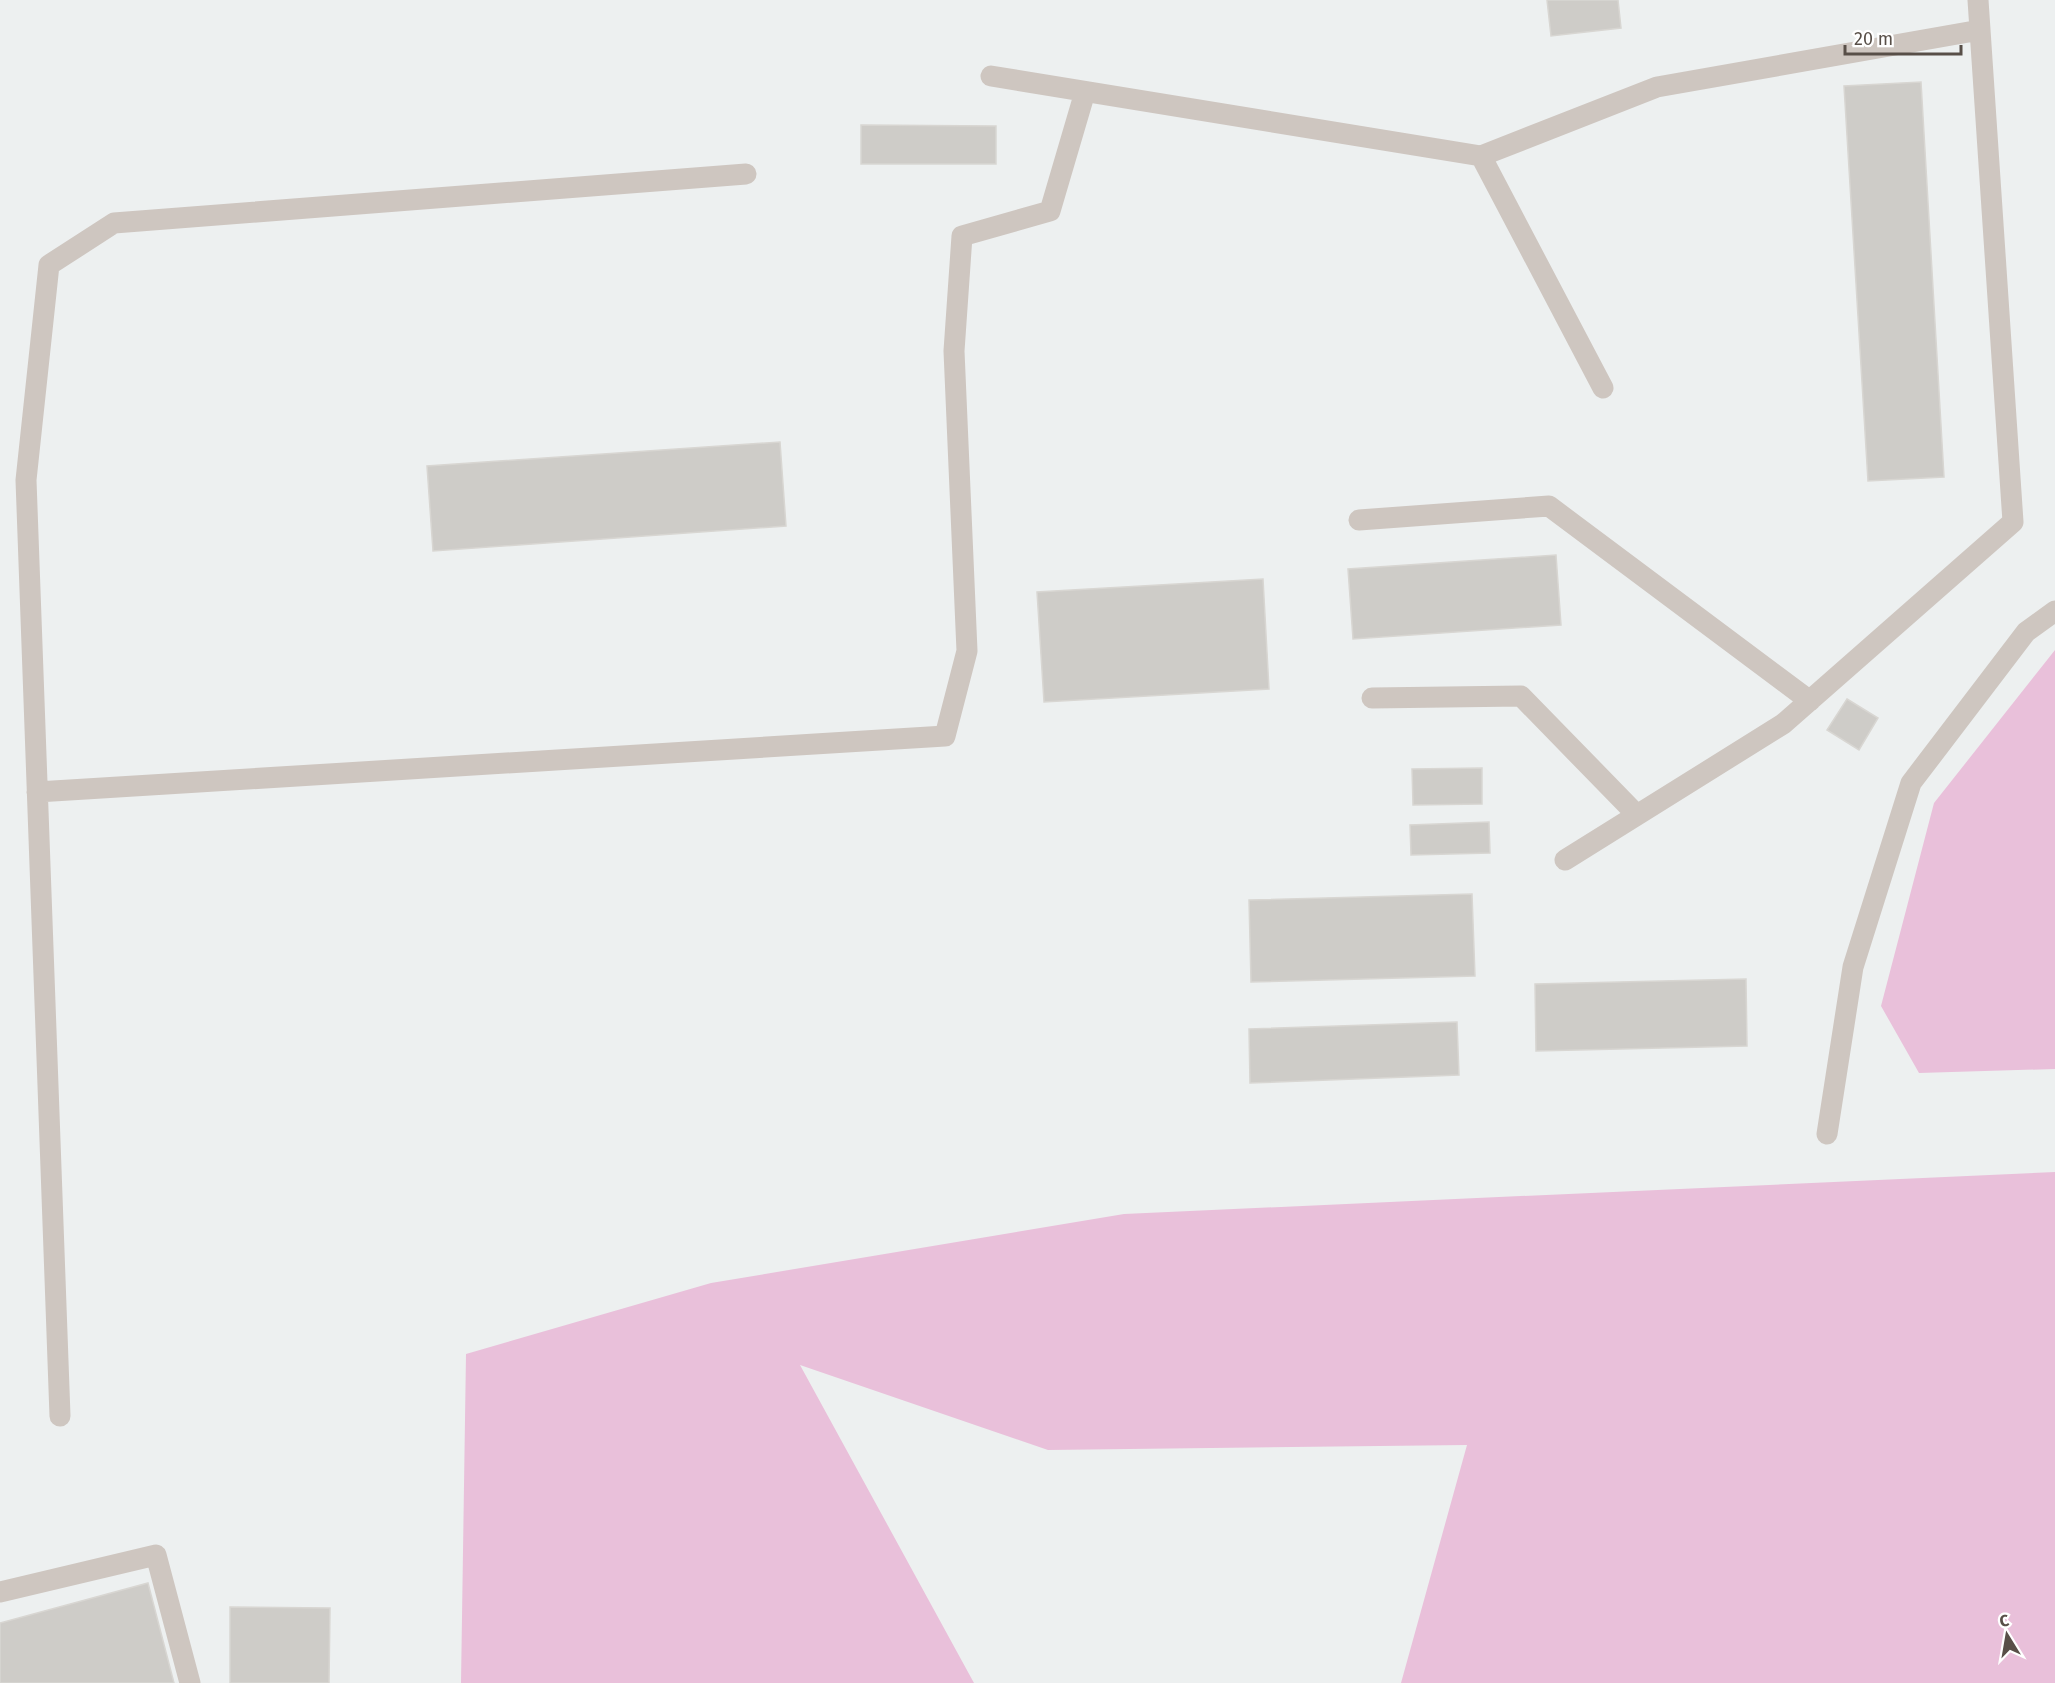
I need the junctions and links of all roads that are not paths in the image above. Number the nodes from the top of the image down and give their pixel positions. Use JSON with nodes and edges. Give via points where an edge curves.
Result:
{"nodes":[{"id":1,"x":1978,"y":0,"type":"edge"},
{"id":2,"x":1980,"y":30,"type":"junction"},
{"id":3,"x":991,"y":76,"type":"dead end"},
{"id":4,"x":1085,"y":92,"type":"junction"},
{"id":5,"x":1481,"y":156,"type":"junction"},
{"id":6,"x":746,"y":174,"type":"dead end"},
{"id":7,"x":1603,"y":388,"type":"dead end"},
{"id":8,"x":1359,"y":520,"type":"dead end"},
{"id":9,"x":2055,"y":611,"type":"edge"},
{"id":10,"x":1372,"y":698,"type":"dead end"},
{"id":11,"x":1810,"y":701,"type":"junction"},
{"id":12,"x":37,"y":792,"type":"junction"},
{"id":13,"x":1637,"y":815,"type":"junction"},
{"id":14,"x":1565,"y":860,"type":"dead end"},
{"id":15,"x":1827,"y":1134,"type":"dead end"},
{"id":16,"x":60,"y":1416,"type":"dead end"},
{"id":17,"x":0,"y":1592,"type":"edge"},
{"id":18,"x":190,"y":1683,"type":"edge"}],
"edges":[{"from":1,"to":2,"type":"lane"},
{"from":2,"to":5,"type":"lane","via":[[1657,87]]},
{"from":2,"to":11,"type":"lane","via":[[2013,522]]},
{"from":3,"to":4,"type":"lane"},
{"from":4,"to":5,"type":"lane"},
{"from":4,"to":12,"type":"lane","via":[[1050,211],[962,236],[954,351],[967,651],[945,736]]},
{"from":5,"to":7,"type":"lane"},
{"from":6,"to":12,"type":"lane","via":[[114,223],[49,265],[26,480]]},
{"from":8,"to":11,"type":"lane","via":[[1549,506]]},
{"from":9,"to":15,"type":"lane","via":[[2026,632],[1911,783],[1853,967]]},
{"from":10,"to":13,"type":"lane","via":[[1521,696]]},
{"from":11,"to":13,"type":"lane","via":[[1783,724]]},
{"from":12,"to":16,"type":"lane"},
{"from":13,"to":14,"type":"lane"},
{"from":17,"to":18,"type":"lane","via":[[156,1555]]}]}
